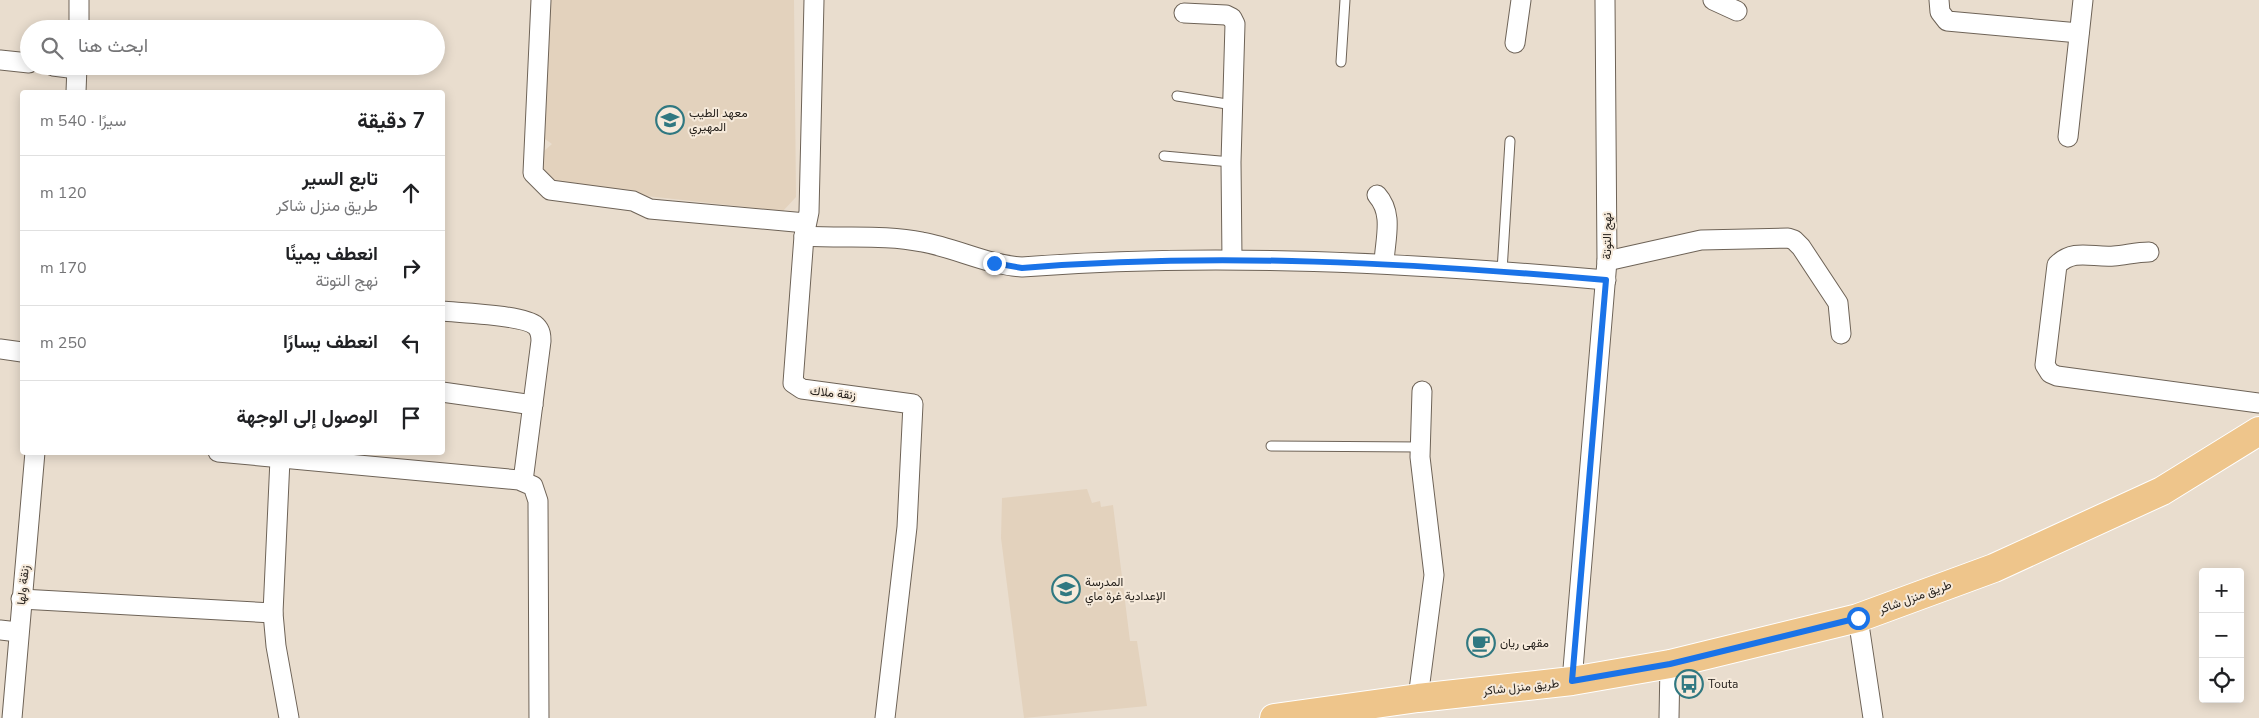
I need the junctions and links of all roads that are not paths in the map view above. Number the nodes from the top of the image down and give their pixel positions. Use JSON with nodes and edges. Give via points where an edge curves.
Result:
{"nodes":[{"id":1,"x":80,"y":0,"type":"edge"},
{"id":2,"x":541,"y":0,"type":"edge"},
{"id":3,"x":814,"y":0,"type":"edge"},
{"id":4,"x":1346,"y":0,"type":"edge"},
{"id":5,"x":1521,"y":0,"type":"edge"},
{"id":6,"x":1605,"y":0,"type":"edge"},
{"id":7,"x":1713,"y":0,"type":"edge"},
{"id":8,"x":1939,"y":0,"type":"edge"},
{"id":9,"x":2083,"y":0,"type":"edge"},
{"id":10,"x":1737,"y":11,"type":"dead end"},
{"id":11,"x":1184,"y":13,"type":"dead end"},
{"id":12,"x":79,"y":20,"type":"edge"},
{"id":13,"x":2079,"y":33,"type":"junction"},
{"id":14,"x":1515,"y":43,"type":"dead end"},
{"id":15,"x":0,"y":60,"type":"edge"},
{"id":16,"x":20,"y":62,"type":"edge"},
{"id":17,"x":1342,"y":62,"type":"dead end"},
{"id":18,"x":77,"y":75,"type":"edge"},
{"id":19,"x":76,"y":90,"type":"edge"},
{"id":20,"x":1177,"y":96,"type":"dead end"},
{"id":21,"x":1233,"y":105,"type":"junction"},
{"id":22,"x":2068,"y":137,"type":"dead end"},
{"id":23,"x":1510,"y":141,"type":"dead end"},
{"id":24,"x":1164,"y":156,"type":"dead end"},
{"id":25,"x":1231,"y":162,"type":"junction"},
{"id":26,"x":1377,"y":195,"type":"dead end"},
{"id":27,"x":805,"y":230,"type":"junction"},
{"id":28,"x":2150,"y":252,"type":"dead end"},
{"id":29,"x":1232,"y":259,"type":"junction"},
{"id":30,"x":1384,"y":263,"type":"junction"},
{"id":31,"x":1502,"y":271,"type":"junction"},
{"id":32,"x":1606,"y":271,"type":"junction"},
{"id":33,"x":445,"y":311,"type":"edge"},
{"id":34,"x":1841,"y":334,"type":"dead end"},
{"id":35,"x":0,"y":349,"type":"edge"},
{"id":36,"x":20,"y":352,"type":"edge"},
{"id":37,"x":1422,"y":390,"type":"dead end"},
{"id":38,"x":445,"y":392,"type":"edge"},
{"id":39,"x":2259,"y":403,"type":"edge"},
{"id":40,"x":532,"y":405,"type":"junction"},
{"id":41,"x":2259,"y":431,"type":"edge"},
{"id":42,"x":1271,"y":446,"type":"dead end"},
{"id":43,"x":1420,"y":447,"type":"junction"},
{"id":44,"x":36,"y":455,"type":"edge"},
{"id":45,"x":245,"y":455,"type":"edge"},
{"id":46,"x":280,"y":459,"type":"junction"},
{"id":47,"x":523,"y":481,"type":"junction"},
{"id":48,"x":22,"y":599,"type":"junction"},
{"id":49,"x":273,"y":613,"type":"junction"},
{"id":50,"x":1858,"y":618,"type":"junction"},
{"id":51,"x":9,"y":631,"type":"edge"},
{"id":52,"x":1670,"y":664,"type":"junction"},
{"id":53,"x":1572,"y":681,"type":"junction"},
{"id":54,"x":1418,"y":698,"type":"junction"},
{"id":55,"x":12,"y":718,"type":"edge"},
{"id":56,"x":289,"y":718,"type":"edge"},
{"id":57,"x":539,"y":718,"type":"edge"},
{"id":58,"x":885,"y":718,"type":"edge"},
{"id":59,"x":1274,"y":718,"type":"edge"},
{"id":60,"x":1669,"y":718,"type":"edge"},
{"id":61,"x":1874,"y":718,"type":"edge"}],
"edges":[{"from":1,"to":12,"type":"street"},
{"from":2,"to":27,"type":"street","via":[[533,173],[550,190],[633,201],[650,210]]},
{"from":3,"to":27,"type":"street","name":"زنقة ملاك","via":[[809,212]]},
{"from":4,"to":17,"type":"lane"},
{"from":5,"to":14,"type":"street"},
{"from":6,"to":32,"type":"street","name":"نهج التوتة"},
{"from":7,"to":10,"type":"street"},
{"from":8,"to":13,"type":"street","via":[[1940,12],[1947,21]]},
{"from":9,"to":13,"type":"street"},
{"from":11,"to":21,"type":"street","via":[[1226,15],[1234,20]]},
{"from":13,"to":22,"type":"street"},
{"from":15,"to":16,"type":"street"},
{"from":18,"to":19,"type":"street"},
{"from":20,"to":21,"type":"lane"},
{"from":21,"to":25,"type":"street"},
{"from":23,"to":31,"type":"lane"},
{"from":24,"to":25,"type":"lane"},
{"from":25,"to":29,"type":"street"},
{"from":26,"to":30,"type":"street","via":[[1385,204],[1387,214]]},
{"from":27,"to":29,"type":"street","via":[[921,241],[1022,268]]},
{"from":27,"to":58,"type":"street","name":"زنقة ملاك","via":[[793,383],[802,389],[912,404],[907,527]]},
{"from":28,"to":39,"type":"street","via":[[2114,256],[2076,254],[2063,258],[2057,265],[2045,365],[2050,373]]},
{"from":29,"to":30,"type":"street"},
{"from":30,"to":31,"type":"street"},
{"from":31,"to":32,"type":"street"},
{"from":32,"to":34,"type":"street","via":[[1701,240],[1788,238],[1801,247],[1838,303]]},
{"from":32,"to":53,"type":"street","name":"نهج التوتة"},
{"from":33,"to":40,"type":"street","via":[[514,318],[535,325],[541,341]]},
{"from":35,"to":36,"type":"street"},
{"from":37,"to":43,"type":"street"},
{"from":38,"to":40,"type":"street"},
{"from":40,"to":47,"type":"street"},
{"from":41,"to":50,"type":"main road","name":"طريق منزل شاكر","via":[[2162,491],[1994,568]]},
{"from":42,"to":43,"type":"lane"},
{"from":43,"to":54,"type":"street","via":[[1434,576]]},
{"from":44,"to":48,"type":"street","name":"زنقة ولها"},
{"from":45,"to":46,"type":"street"},
{"from":46,"to":47,"type":"street"},
{"from":46,"to":49,"type":"street"},
{"from":47,"to":57,"type":"street","via":[[533,486],[538,495]]},
{"from":48,"to":49,"type":"street"},
{"from":48,"to":51,"type":"street","name":"زنقة ولها"},
{"from":49,"to":56,"type":"street"},
{"from":50,"to":52,"type":"main road","name":"طريق منزل شاكر"},
{"from":50,"to":61,"type":"street"},
{"from":51,"to":55,"type":"street","name":"زنقة ولها"},
{"from":52,"to":53,"type":"main road","name":"طريق منزل شاكر"},
{"from":52,"to":60,"type":"street"},
{"from":53,"to":54,"type":"main road","name":"طريق منزل شاكر"},
{"from":54,"to":59,"type":"main road","name":"طريق منزل شاكر"}]}
